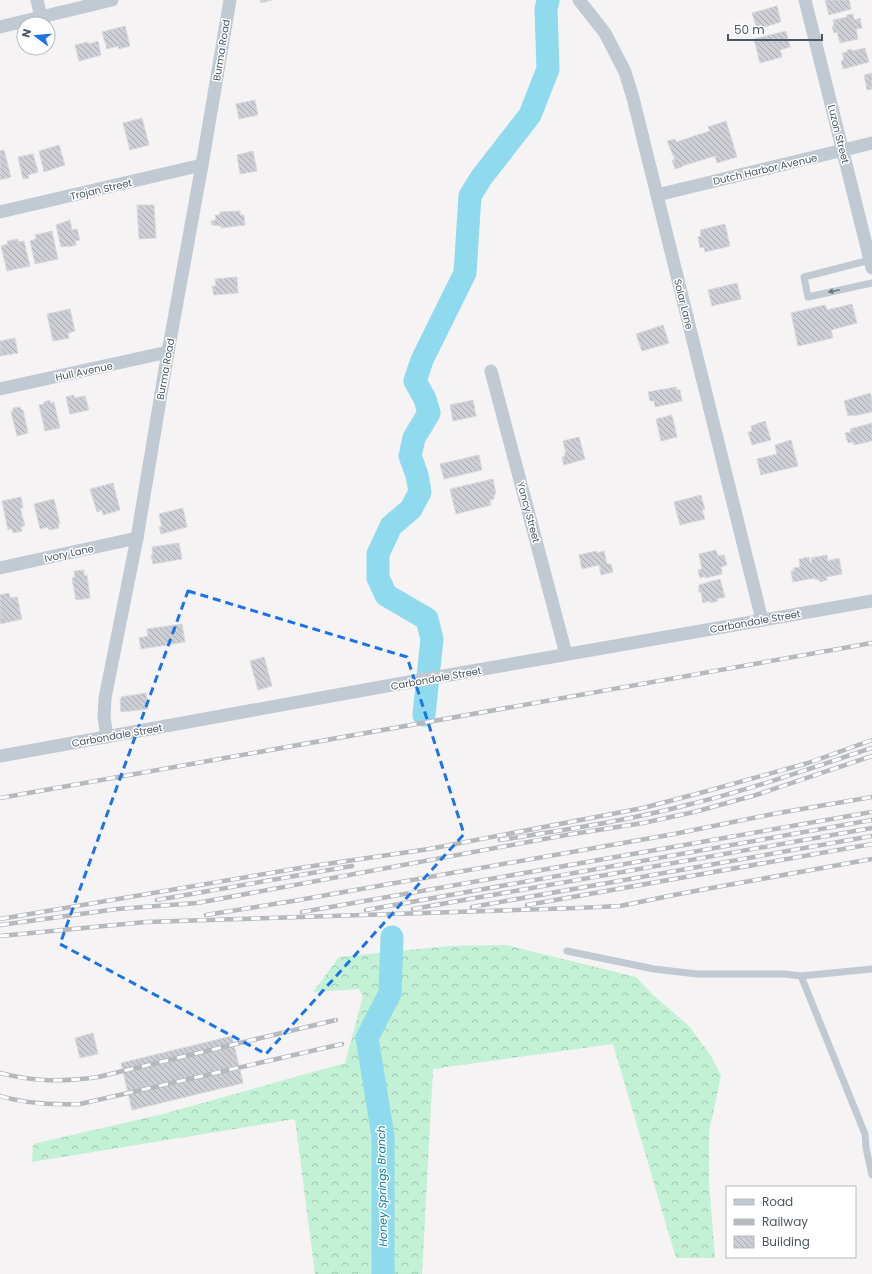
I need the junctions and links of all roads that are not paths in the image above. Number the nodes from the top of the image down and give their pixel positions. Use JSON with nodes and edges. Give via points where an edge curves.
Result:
{"nodes":[{"id":1,"x":37,"y":0,"type":"edge"},
{"id":2,"x":112,"y":0,"type":"edge"},
{"id":3,"x":230,"y":0,"type":"edge"},
{"id":4,"x":579,"y":0,"type":"edge"},
{"id":5,"x":805,"y":0,"type":"edge"},
{"id":6,"x":42,"y":16,"type":"edge"},
{"id":7,"x":46,"y":16,"type":"edge"},
{"id":8,"x":16,"y":23,"type":"edge"},
{"id":9,"x":0,"y":27,"type":"edge"},
{"id":10,"x":872,"y":143,"type":"edge"},
{"id":11,"x":843,"y":150,"type":"junction"},
{"id":12,"x":202,"y":165,"type":"junction"},
{"id":13,"x":657,"y":195,"type":"junction"},
{"id":14,"x":0,"y":212,"type":"edge"},
{"id":15,"x":871,"y":264,"type":"edge"},
{"id":16,"x":872,"y":283,"type":"edge"},
{"id":17,"x":168,"y":352,"type":"junction"},
{"id":18,"x":491,"y":371,"type":"dead end"},
{"id":19,"x":0,"y":389,"type":"edge"},
{"id":20,"x":137,"y":538,"type":"junction"},
{"id":21,"x":0,"y":568,"type":"edge"},
{"id":22,"x":872,"y":600,"type":"edge"},
{"id":23,"x":762,"y":620,"type":"junction"},
{"id":24,"x":566,"y":654,"type":"junction"},
{"id":25,"x":107,"y":737,"type":"junction"},
{"id":26,"x":0,"y":756,"type":"edge"},
{"id":27,"x":566,"y":951,"type":"dead end"},
{"id":28,"x":872,"y":969,"type":"edge"},
{"id":29,"x":801,"y":976,"type":"junction"},
{"id":30,"x":872,"y":1174,"type":"edge"}],
"edges":[{"from":1,"to":6,"type":"street"},
{"from":2,"to":7,"type":"street"},
{"from":3,"to":12,"type":"street","name":"Burma Road"},
{"from":4,"to":13,"type":"street","name":"Solar Lane","via":[[605,33],[625,72]]},
{"from":5,"to":11,"type":"street","name":"Luzon Street"},
{"from":8,"to":9,"type":"street"},
{"from":10,"to":11,"type":"street","name":"Dutch Harbor Avenue"},
{"from":11,"to":13,"type":"street","name":"Dutch Harbor Avenue"},
{"from":11,"to":15,"type":"street","name":"Luzon Street"},
{"from":12,"to":14,"type":"street","name":"Trojan Street"},
{"from":12,"to":17,"type":"street","name":"Burma Road"},
{"from":13,"to":23,"type":"street","name":"Solar Lane"},
{"from":16,"to":15,"type":"lane","one_way":true,"via":[[808,297],[804,277]]},
{"from":17,"to":19,"type":"street","name":"Hull Avenue"},
{"from":17,"to":20,"type":"street","name":"Burma Road"},
{"from":18,"to":24,"type":"street","name":"Yancy Street"},
{"from":20,"to":21,"type":"street","name":"Ivory Lane"},
{"from":20,"to":25,"type":"street","name":"Burma Road","via":[[105,698]]},
{"from":22,"to":23,"type":"street","name":"Carbondale Street"},
{"from":23,"to":24,"type":"street","name":"Carbondale Street"},
{"from":24,"to":25,"type":"street","name":"Carbondale Street"},
{"from":25,"to":26,"type":"street","name":"Carbondale Street"},
{"from":27,"to":29,"type":"lane","via":[[654,969],[697,974]]},
{"from":28,"to":29,"type":"lane"},
{"from":29,"to":30,"type":"lane","via":[[865,1134]]}]}
